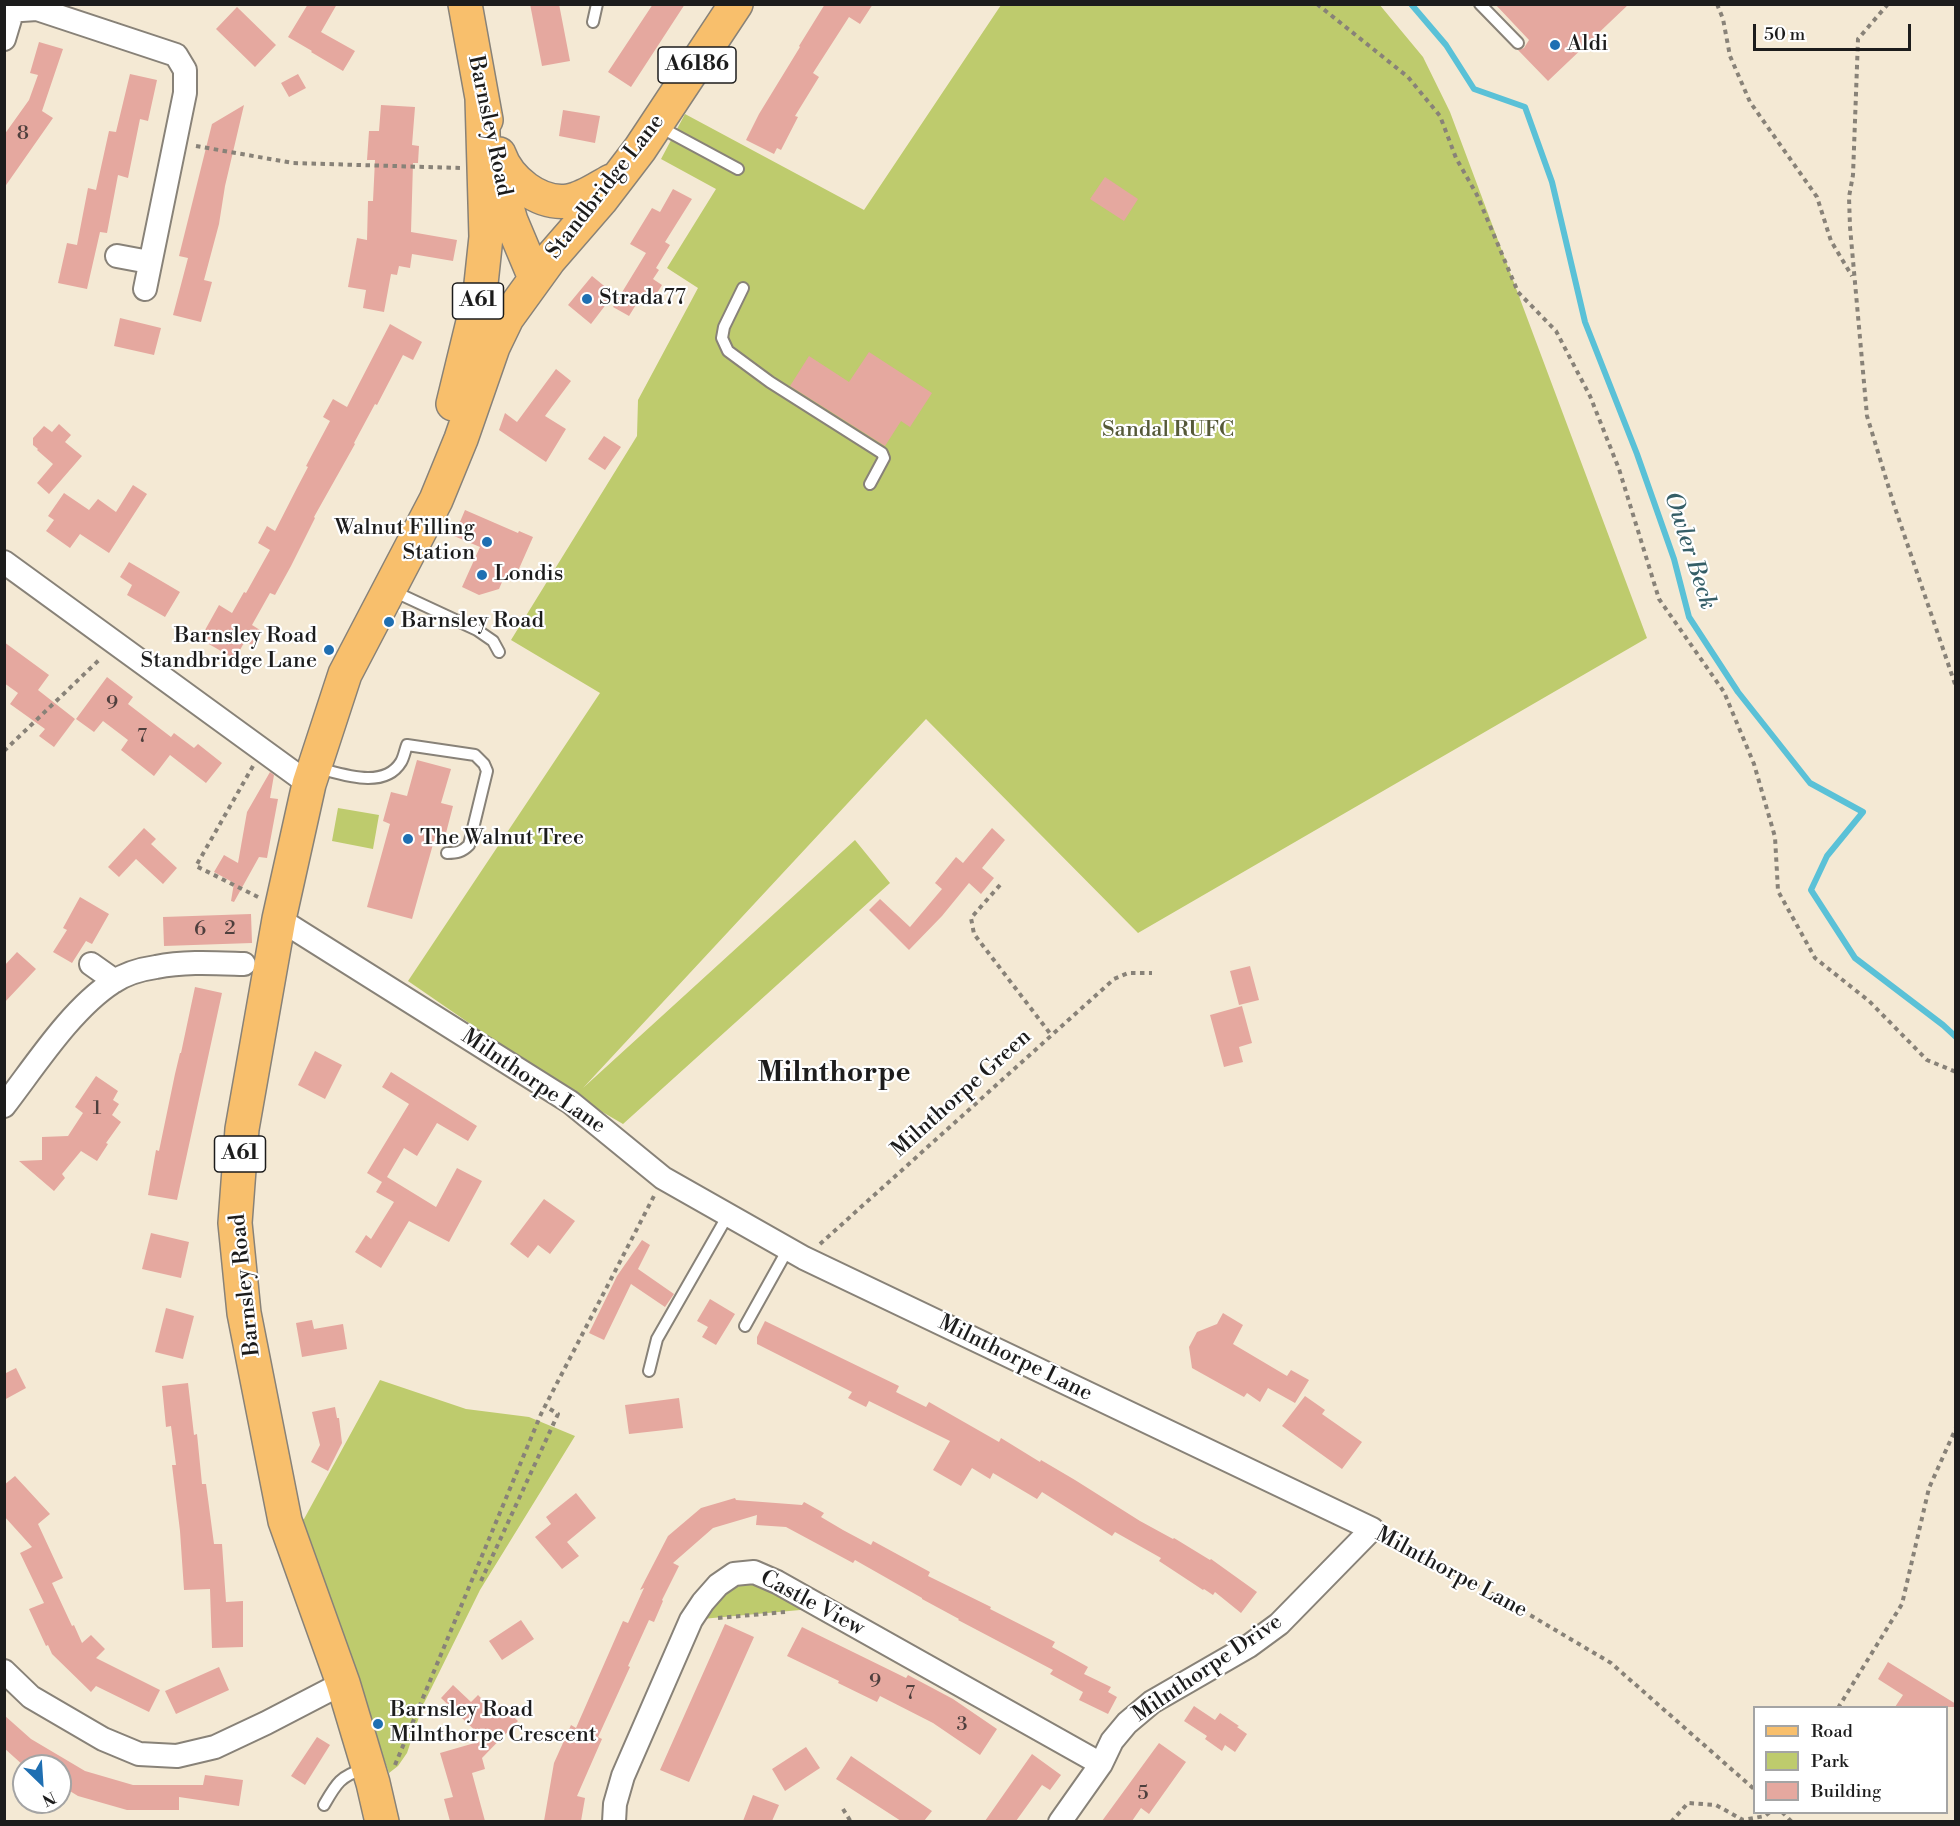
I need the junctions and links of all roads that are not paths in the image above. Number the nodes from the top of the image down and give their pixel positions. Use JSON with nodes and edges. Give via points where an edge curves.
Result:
{"nodes":[{"id":1,"x":465,"y":4,"type":"edge"},
{"id":2,"x":597,"y":4,"type":"edge"},
{"id":3,"x":736,"y":4,"type":"edge"},
{"id":4,"x":1480,"y":4,"type":"edge"},
{"id":5,"x":5,"y":10,"type":"edge"},
{"id":6,"x":593,"y":22,"type":"dead end"},
{"id":7,"x":4,"y":39,"type":"edge"},
{"id":8,"x":1518,"y":44,"type":"dead end"},
{"id":9,"x":482,"y":98,"type":"junction"},
{"id":10,"x":657,"y":125,"type":"junction"},
{"id":11,"x":738,"y":169,"type":"dead end"},
{"id":12,"x":621,"y":174,"type":"junction"},
{"id":13,"x":117,"y":256,"type":"dead end"},
{"id":14,"x":149,"y":262,"type":"junction"},
{"id":15,"x":535,"y":278,"type":"junction"},
{"id":16,"x":743,"y":288,"type":"dead end"},
{"id":17,"x":145,"y":289,"type":"dead end"},
{"id":18,"x":870,"y":484,"type":"dead end"},
{"id":19,"x":436,"y":500,"type":"junction"},
{"id":20,"x":4,"y":562,"type":"edge"},
{"id":21,"x":390,"y":589,"type":"junction"},
{"id":22,"x":499,"y":652,"type":"dead end"},
{"id":23,"x":312,"y":776,"type":"junction"},
{"id":24,"x":447,"y":853,"type":"dead end"},
{"id":25,"x":280,"y":914,"type":"junction"},
{"id":26,"x":91,"y":964,"type":"dead end"},
{"id":27,"x":244,"y":964,"type":"dead end"},
{"id":28,"x":115,"y":981,"type":"junction"},
{"id":29,"x":4,"y":1106,"type":"edge"},
{"id":30,"x":728,"y":1215,"type":"junction"},
{"id":31,"x":796,"y":1254,"type":"junction"},
{"id":32,"x":745,"y":1326,"type":"dead end"},
{"id":33,"x":649,"y":1371,"type":"dead end"},
{"id":34,"x":1372,"y":1529,"type":"joint"},
{"id":35,"x":4,"y":1671,"type":"edge"},
{"id":36,"x":343,"y":1683,"type":"junction"},
{"id":37,"x":1101,"y":1764,"type":"junction"},
{"id":38,"x":371,"y":1775,"type":"junction"},
{"id":39,"x":324,"y":1805,"type":"dead end"},
{"id":40,"x":382,"y":1821,"type":"edge"},
{"id":41,"x":614,"y":1821,"type":"edge"},
{"id":42,"x":1060,"y":1821,"type":"edge"}],
"edges":[{"from":1,"to":9,"type":"main road","name":"Barnsley Road","number":"A61"},
{"from":2,"to":6,"type":"lane"},
{"from":3,"to":10,"type":"main road","name":"Standbridge Lane","number":"A6186"},
{"from":4,"to":8,"type":"lane"},
{"from":5,"to":7,"type":"street","via":[[10,19]]},
{"from":5,"to":14,"type":"street","via":[[37,9],[176,55],[185,70],[185,93]]},
{"from":9,"to":12,"type":"main road","number":"A61","via":[[503,165],[525,189],[546,199],[568,201]]},
{"from":9,"to":15,"type":"main road","name":"Barnsley Road","number":"A61","via":[[492,157],[511,221]]},
{"from":9,"to":19,"type":"main road","number":"A61","via":[[486,237],[480,293],[452,408]]},
{"from":10,"to":11,"type":"lane"},
{"from":10,"to":12,"type":"main road","name":"Standbridge Lane","number":"A6186"},
{"from":12,"to":15,"type":"main road","name":"Standbridge Lane","number":"A6186"},
{"from":13,"to":14,"type":"street"},
{"from":14,"to":17,"type":"street"},
{"from":15,"to":19,"type":"main road","name":"Barnsley Road","number":"A61","via":[[507,318],[493,347]]},
{"from":16,"to":18,"type":"lane","via":[[724,327],[722,338],[728,351],[882,453],[882,464]]},
{"from":19,"to":21,"type":"main road","name":"Barnsley Road","number":"A61"},
{"from":20,"to":23,"type":"street","via":[[262,750]]},
{"from":21,"to":22,"type":"lane","via":[[477,630],[493,641]]},
{"from":21,"to":23,"type":"main road","name":"Barnsley Road","number":"A61","via":[[345,674]]},
{"from":23,"to":24,"type":"lane","via":[[381,777],[401,763],[407,744],[475,755],[487,771],[469,845]]},
{"from":23,"to":25,"type":"main road","name":"Barnsley Road","number":"A61"},
{"from":25,"to":30,"type":"street","name":"Milnthorpe Lane","via":[[570,1101],[663,1178]]},
{"from":25,"to":36,"type":"main road","name":"Barnsley Road","number":"A61","via":[[242,1129],[235,1223],[244,1313],[285,1521]]},
{"from":26,"to":28,"type":"street"},
{"from":27,"to":28,"type":"street","via":[[178,963]]},
{"from":28,"to":29,"type":"street","via":[[67,1024]]},
{"from":30,"to":31,"type":"street","name":"Milnthorpe Lane"},
{"from":30,"to":33,"type":"lane","via":[[657,1339]]},
{"from":31,"to":32,"type":"lane"},
{"from":31,"to":34,"type":"street","name":"Milnthorpe Lane"},
{"from":34,"to":37,"type":"street","name":"Milnthorpe Drive","via":[[1279,1624],[1249,1646],[1152,1702],[1127,1723],[1112,1741]]},
{"from":35,"to":36,"type":"street","via":[[32,1697],[103,1739],[139,1754],[177,1756],[215,1747]]},
{"from":36,"to":38,"type":"main road","name":"Barnsley Road","number":"A61"},
{"from":37,"to":41,"type":"street","name":"Castle View","via":[[777,1582],[754,1572],[734,1574],[718,1585],[691,1620],[622,1776]]},
{"from":37,"to":42,"type":"street","name":"Milnthorpe Drive"},
{"from":38,"to":39,"type":"lane","via":[[347,1774]]},
{"from":38,"to":40,"type":"main road","name":"Barnsley Road","number":"A61"}]}
